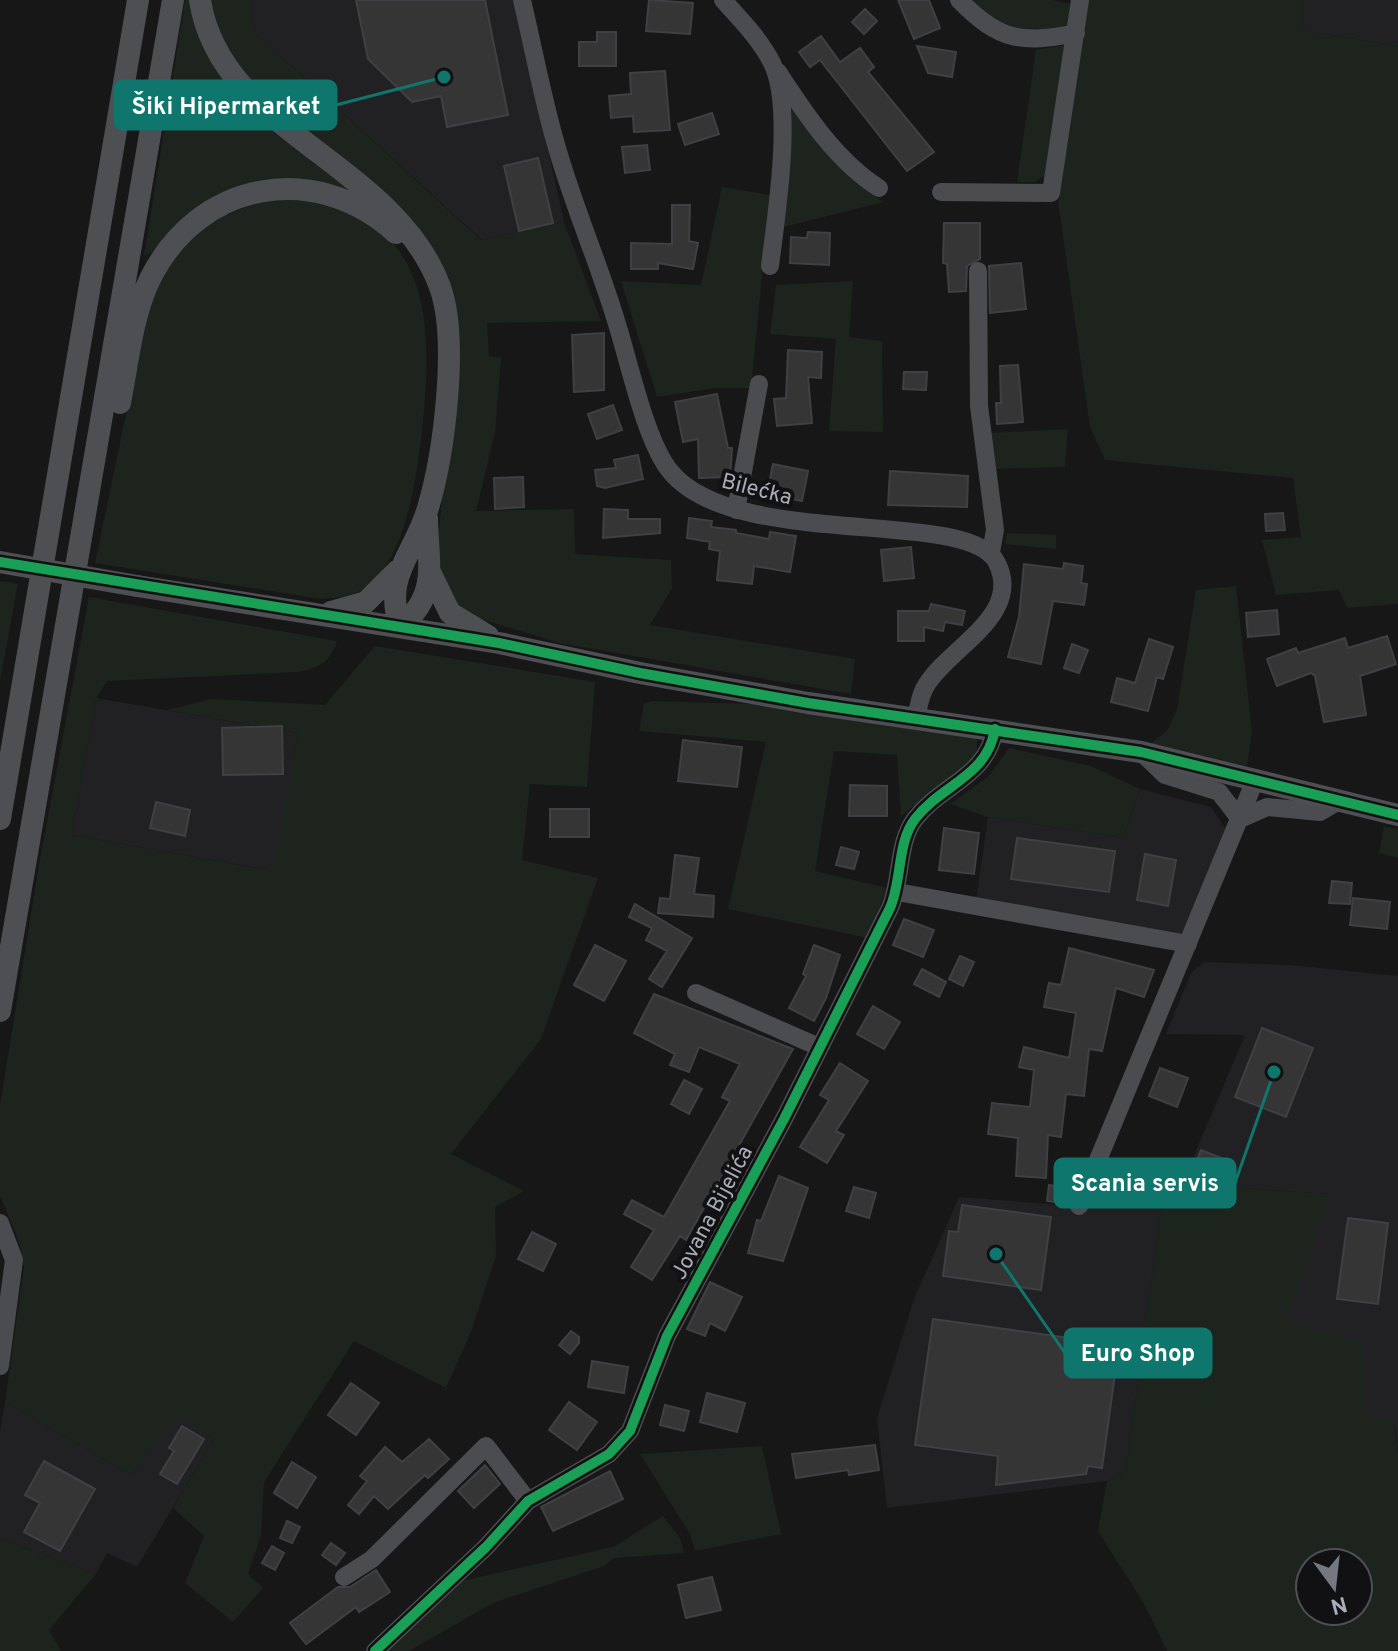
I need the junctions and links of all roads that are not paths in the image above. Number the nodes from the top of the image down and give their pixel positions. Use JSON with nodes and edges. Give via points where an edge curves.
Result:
{"nodes":[{"id":1,"x":138,"y":0,"type":"edge"},
{"id":2,"x":173,"y":0,"type":"edge"},
{"id":3,"x":200,"y":0,"type":"edge"},
{"id":4,"x":522,"y":0,"type":"edge"},
{"id":5,"x":723,"y":0,"type":"edge"},
{"id":6,"x":959,"y":0,"type":"edge"},
{"id":7,"x":1080,"y":0,"type":"edge"},
{"id":8,"x":1076,"y":33,"type":"junction"},
{"id":9,"x":774,"y":66,"type":"junction"},
{"id":10,"x":879,"y":188,"type":"dead end"},
{"id":11,"x":941,"y":192,"type":"dead end"},
{"id":12,"x":427,"y":262,"type":"junction"},
{"id":13,"x":770,"y":266,"type":"dead end"},
{"id":14,"x":978,"y":271,"type":"dead end"},
{"id":15,"x":759,"y":384,"type":"dead end"},
{"id":16,"x":736,"y":510,"type":"junction"},
{"id":17,"x":427,"y":512,"type":"junction"},
{"id":18,"x":83,"y":529,"type":"junction"},
{"id":19,"x":991,"y":552,"type":"junction"},
{"id":20,"x":0,"y":562,"type":"edge"},
{"id":21,"x":401,"y":567,"type":"junction"},
{"id":22,"x":429,"y":571,"type":"junction"},
{"id":23,"x":319,"y":615,"type":"junction"},
{"id":24,"x":400,"y":627,"type":"junction"},
{"id":25,"x":29,"y":641,"type":"junction"},
{"id":26,"x":499,"y":643,"type":"junction"},
{"id":27,"x":916,"y":718,"type":"junction"},
{"id":28,"x":995,"y":729,"type":"junction"},
{"id":29,"x":1141,"y":752,"type":"junction"},
{"id":30,"x":0,"y":762,"type":"edge"},
{"id":31,"x":1256,"y":778,"type":"junction"},
{"id":32,"x":1340,"y":800,"type":"junction"},
{"id":33,"x":1398,"y":815,"type":"edge"},
{"id":34,"x":0,"y":819,"type":"edge"},
{"id":35,"x":1240,"y":819,"type":"junction"},
{"id":36,"x":897,"y":892,"type":"junction"},
{"id":37,"x":1188,"y":944,"type":"junction"},
{"id":38,"x":696,"y":993,"type":"dead end"},
{"id":39,"x":0,"y":1011,"type":"edge"},
{"id":40,"x":819,"y":1047,"type":"junction"},
{"id":41,"x":1079,"y":1206,"type":"dead end"},
{"id":42,"x":0,"y":1223,"type":"edge"},
{"id":43,"x":0,"y":1366,"type":"edge"},
{"id":44,"x":528,"y":1501,"type":"junction"},
{"id":45,"x":344,"y":1577,"type":"dead end"},
{"id":46,"x":375,"y":1651,"type":"edge"}],
"edges":[{"from":1,"to":25,"type":"main road"},
{"from":2,"to":18,"type":"main road"},
{"from":3,"to":12,"type":"main road","via":[[217,50],[239,83],[388,207]]},
{"from":4,"to":16,"type":"street","name":"Bilećka","via":[[555,143],[658,447],[669,470],[695,494]]},
{"from":5,"to":9,"type":"street","via":[[754,33]]},
{"from":6,"to":8,"type":"street","via":[[978,20],[1014,38],[1040,40]]},
{"from":7,"to":8,"type":"street"},
{"from":8,"to":11,"type":"street","via":[[1051,193]]},
{"from":9,"to":10,"type":"street","via":[[811,121]]},
{"from":9,"to":13,"type":"street","via":[[782,141]]},
{"from":12,"to":17,"type":"main road","via":[[447,313],[449,370]]},
{"from":12,"to":18,"type":"main road","via":[[379,218],[319,190],[292,187],[245,195],[195,222],[161,261],[141,300],[100,505]]},
{"from":14,"to":19,"type":"street","via":[[979,406],[995,530]]},
{"from":15,"to":16,"type":"street"},
{"from":16,"to":19,"type":"street","name":"Bilećka","via":[[809,525],[964,539]]},
{"from":17,"to":21,"type":"main road"},
{"from":17,"to":22,"type":"main road"},
{"from":18,"to":39,"type":"main road"},
{"from":19,"to":27,"type":"street","via":[[1003,583],[1000,600],[984,626],[926,685]]},
{"from":20,"to":23,"type":"main road","bridge":true},
{"from":21,"to":23,"type":"main road","via":[[366,602]]},
{"from":21,"to":24,"type":"main road","via":[[392,605]]},
{"from":22,"to":24,"type":"main road","via":[[424,602]]},
{"from":22,"to":26,"type":"main road","via":[[450,613]]},
{"from":23,"to":24,"type":"main road"},
{"from":24,"to":26,"type":"main road"},
{"from":25,"to":30,"type":"main road"},
{"from":25,"to":34,"type":"main road"},
{"from":26,"to":27,"type":"main road","via":[[640,673]]},
{"from":27,"to":28,"type":"main road"},
{"from":28,"to":29,"type":"main road"},
{"from":28,"to":36,"type":"street","name":"Jovana Bijelića","via":[[984,760],[908,829]]},
{"from":29,"to":31,"type":"main road"},
{"from":29,"to":35,"type":"street","via":[[1165,775],[1219,792]]},
{"from":31,"to":32,"type":"main road"},
{"from":31,"to":35,"type":"street"},
{"from":32,"to":33,"type":"main road"},
{"from":32,"to":35,"type":"street","via":[[1312,813],[1267,807]]},
{"from":35,"to":37,"type":"street"},
{"from":36,"to":37,"type":"street"},
{"from":36,"to":40,"type":"street","name":"Jovana Bijelića"},
{"from":37,"to":41,"type":"street"},
{"from":38,"to":40,"type":"street"},
{"from":40,"to":44,"type":"street","name":"Jovana Bijelića","via":[[667,1336],[630,1431],[609,1454]]},
{"from":42,"to":43,"type":"street","via":[[14,1260]]},
{"from":44,"to":45,"type":"street","via":[[486,1446],[372,1559]]},
{"from":44,"to":46,"type":"street","name":"Jovana Bijelića"}]}
